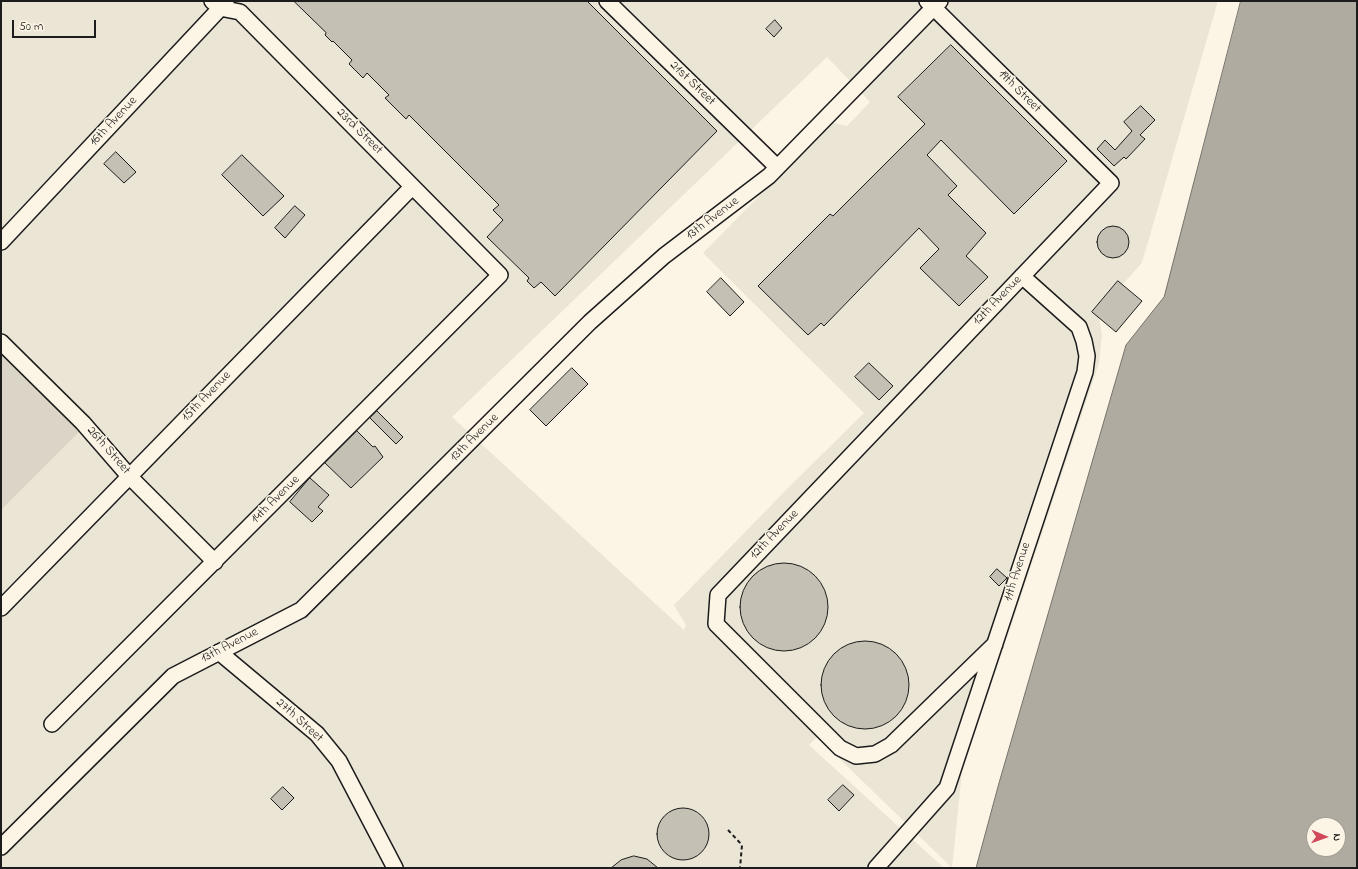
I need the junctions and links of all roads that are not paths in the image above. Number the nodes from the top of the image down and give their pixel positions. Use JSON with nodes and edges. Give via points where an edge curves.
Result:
{"nodes":[{"id":1,"x":607,"y":1,"type":"edge"},
{"id":2,"x":220,"y":3,"type":"edge"},
{"id":3,"x":934,"y":3,"type":"edge"},
{"id":4,"x":777,"y":167,"type":"junction"},
{"id":5,"x":1111,"y":183,"type":"joint"},
{"id":6,"x":412,"y":186,"type":"junction"},
{"id":7,"x":3,"y":235,"type":"edge"},
{"id":8,"x":500,"y":276,"type":"joint"},
{"id":9,"x":1022,"y":276,"type":"junction"},
{"id":10,"x":1,"y":342,"type":"edge"},
{"id":11,"x":130,"y":476,"type":"junction"},
{"id":12,"x":215,"y":562,"type":"junction"},
{"id":13,"x":1,"y":608,"type":"edge"},
{"id":14,"x":995,"y":644,"type":"junction"},
{"id":15,"x":219,"y":652,"type":"junction"},
{"id":16,"x":52,"y":724,"type":"dead end"},
{"id":17,"x":1,"y":846,"type":"edge"},
{"id":18,"x":395,"y":868,"type":"edge"},
{"id":19,"x":876,"y":868,"type":"edge"}],
"edges":[{"from":1,"to":4,"type":"lane","name":"21st Street"},
{"from":2,"to":6,"type":"lane","name":"23rd Street","via":[[240,12]]},
{"from":2,"to":7,"type":"lane","name":"16th Avenue"},
{"from":3,"to":4,"type":"lane","name":"13th Avenue"},
{"from":3,"to":5,"type":"lane","name":"19th Street"},
{"from":4,"to":15,"type":"lane","name":"13th Avenue","via":[[770,176],[664,256],[590,322],[301,610]]},
{"from":5,"to":9,"type":"lane","name":"12th Avenue"},
{"from":6,"to":8,"type":"lane","name":"23rd Street"},
{"from":6,"to":11,"type":"lane","name":"15th Avenue"},
{"from":8,"to":12,"type":"lane","name":"14th Avenue"},
{"from":9,"to":14,"type":"lane","name":"11th Avenue","via":[[1079,328],[1087,356],[1082,379]]},
{"from":9,"to":14,"type":"lane","name":"12th Avenue","via":[[718,596],[716,624],[840,748],[856,756],[875,754],[891,745]]},
{"from":10,"to":11,"type":"lane","name":"26th Street","via":[[83,423]]},
{"from":11,"to":12,"type":"lane","name":"26th Street"},
{"from":11,"to":13,"type":"lane","name":"15th Avenue"},
{"from":12,"to":16,"type":"lane","name":"14th Avenue"},
{"from":14,"to":19,"type":"lane","name":"11th Avenue","via":[[947,788]]},
{"from":15,"to":17,"type":"lane","name":"13th Avenue","via":[[173,676]]},
{"from":15,"to":18,"type":"lane","name":"27th Street","via":[[316,734],[339,761]]}]}
